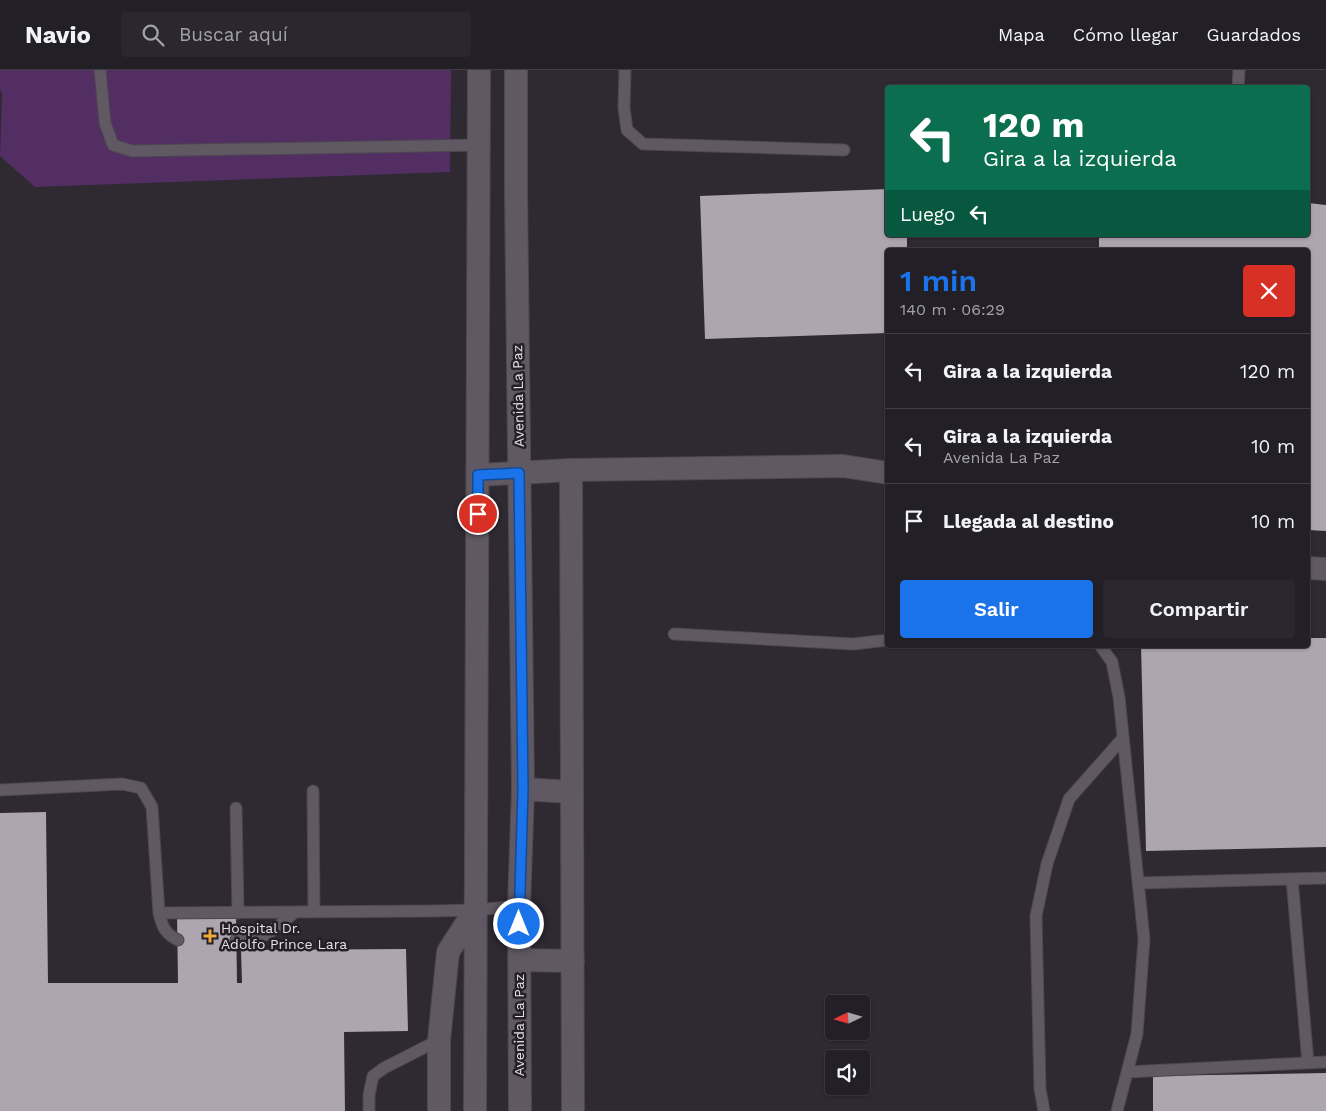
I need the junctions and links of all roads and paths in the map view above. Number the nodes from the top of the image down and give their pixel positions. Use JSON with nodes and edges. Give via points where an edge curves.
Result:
{"nodes":[{"id":1,"x":100,"y":70,"type":"edge"},
{"id":2,"x":479,"y":70,"type":"edge"},
{"id":3,"x":516,"y":70,"type":"edge"},
{"id":4,"x":625,"y":70,"type":"edge"},
{"id":5,"x":1238,"y":70,"type":"edge"},
{"id":6,"x":1238,"y":85,"type":"edge"},
{"id":7,"x":478,"y":145,"type":"junction"},
{"id":8,"x":844,"y":150,"type":"dead end"},
{"id":9,"x":571,"y":470,"type":"junction"},
{"id":10,"x":519,"y":473,"type":"junction"},
{"id":11,"x":885,"y":473,"type":"edge"},
{"id":12,"x":478,"y":475,"type":"junction"},
{"id":13,"x":1310,"y":568,"type":"edge"},
{"id":14,"x":1326,"y":569,"type":"edge"},
{"id":15,"x":674,"y":634,"type":"dead end"},
{"id":16,"x":885,"y":640,"type":"edge"},
{"id":17,"x":1102,"y":648,"type":"edge"},
{"id":18,"x":1123,"y":738,"type":"junction"},
{"id":19,"x":523,"y":789,"type":"junction"},
{"id":20,"x":0,"y":790,"type":"edge"},
{"id":21,"x":313,"y":791,"type":"dead end"},
{"id":22,"x":572,"y":792,"type":"junction"},
{"id":23,"x":236,"y":808,"type":"dead end"},
{"id":24,"x":1326,"y":878,"type":"edge"},
{"id":25,"x":1292,"y":879,"type":"junction"},
{"id":26,"x":1138,"y":882,"type":"junction"},
{"id":27,"x":519,"y":906,"type":"junction"},
{"id":28,"x":475,"y":910,"type":"junction"},
{"id":29,"x":295,"y":912,"type":"junction"},
{"id":30,"x":314,"y":912,"type":"junction"},
{"id":31,"x":159,"y":913,"type":"junction"},
{"id":32,"x":238,"y":913,"type":"junction"},
{"id":33,"x":178,"y":940,"type":"dead end"},
{"id":34,"x":236,"y":940,"type":"dead end"},
{"id":35,"x":519,"y":960,"type":"junction"},
{"id":36,"x":573,"y":961,"type":"junction"},
{"id":37,"x":439,"y":1040,"type":"junction"},
{"id":38,"x":1326,"y":1062,"type":"edge"},
{"id":39,"x":1308,"y":1063,"type":"junction"},
{"id":40,"x":1127,"y":1072,"type":"junction"},
{"id":41,"x":369,"y":1111,"type":"edge"},
{"id":42,"x":439,"y":1111,"type":"edge"},
{"id":43,"x":475,"y":1111,"type":"edge"},
{"id":44,"x":520,"y":1111,"type":"edge"},
{"id":45,"x":573,"y":1111,"type":"edge"},
{"id":46,"x":1044,"y":1111,"type":"edge"},
{"id":47,"x":1117,"y":1111,"type":"edge"}],
"edges":[{"from":1,"to":7,"type":"lane","via":[[105,123],[110,138],[113,145],[132,151]]},
{"from":2,"to":7,"type":"street"},
{"from":3,"to":10,"type":"street","name":"Avenida La Paz"},
{"from":4,"to":8,"type":"lane","via":[[626,130],[644,144]]},
{"from":5,"to":6,"type":"lane"},
{"from":7,"to":12,"type":"street"},
{"from":9,"to":10,"type":"street"},
{"from":9,"to":11,"type":"street","via":[[843,466]]},
{"from":9,"to":22,"type":"street"},
{"from":10,"to":12,"type":"street"},
{"from":10,"to":19,"type":"street","name":"Avenida La Paz"},
{"from":12,"to":28,"type":"street"},
{"from":13,"to":14,"type":"street"},
{"from":15,"to":16,"type":"lane","via":[[853,644]]},
{"from":17,"to":18,"type":"lane","via":[[1112,662]]},
{"from":18,"to":26,"type":"lane"},
{"from":18,"to":46,"type":"lane","via":[[1069,799],[1047,864],[1036,916],[1040,1080]]},
{"from":19,"to":22,"type":"street"},
{"from":19,"to":27,"type":"street","name":"Avenida La Paz"},
{"from":20,"to":31,"type":"lane","via":[[122,784],[141,788],[152,807]]},
{"from":21,"to":30,"type":"lane"},
{"from":22,"to":36,"type":"street"},
{"from":23,"to":32,"type":"lane"},
{"from":24,"to":25,"type":"lane"},
{"from":25,"to":26,"type":"lane"},
{"from":25,"to":39,"type":"lane"},
{"from":26,"to":40,"type":"lane","via":[[1144,939],[1137,1034]]},
{"from":27,"to":28,"type":"lane"},
{"from":27,"to":35,"type":"street","name":"Avenida La Paz"},
{"from":28,"to":30,"type":"lane"},
{"from":28,"to":37,"type":"street","via":[[448,952]]},
{"from":28,"to":43,"type":"street"},
{"from":29,"to":30,"type":"lane"},
{"from":29,"to":32,"type":"lane"},
{"from":29,"to":34,"type":"lane","via":[[265,936]]},
{"from":31,"to":32,"type":"lane"},
{"from":31,"to":33,"type":"lane","via":[[169,936]]},
{"from":35,"to":36,"type":"street"},
{"from":35,"to":44,"type":"street","name":"Avenida La Paz"},
{"from":36,"to":45,"type":"street"},
{"from":37,"to":41,"type":"lane","via":[[373,1076]]},
{"from":37,"to":42,"type":"street"},
{"from":38,"to":39,"type":"lane"},
{"from":39,"to":40,"type":"lane"},
{"from":40,"to":47,"type":"lane"}]}
